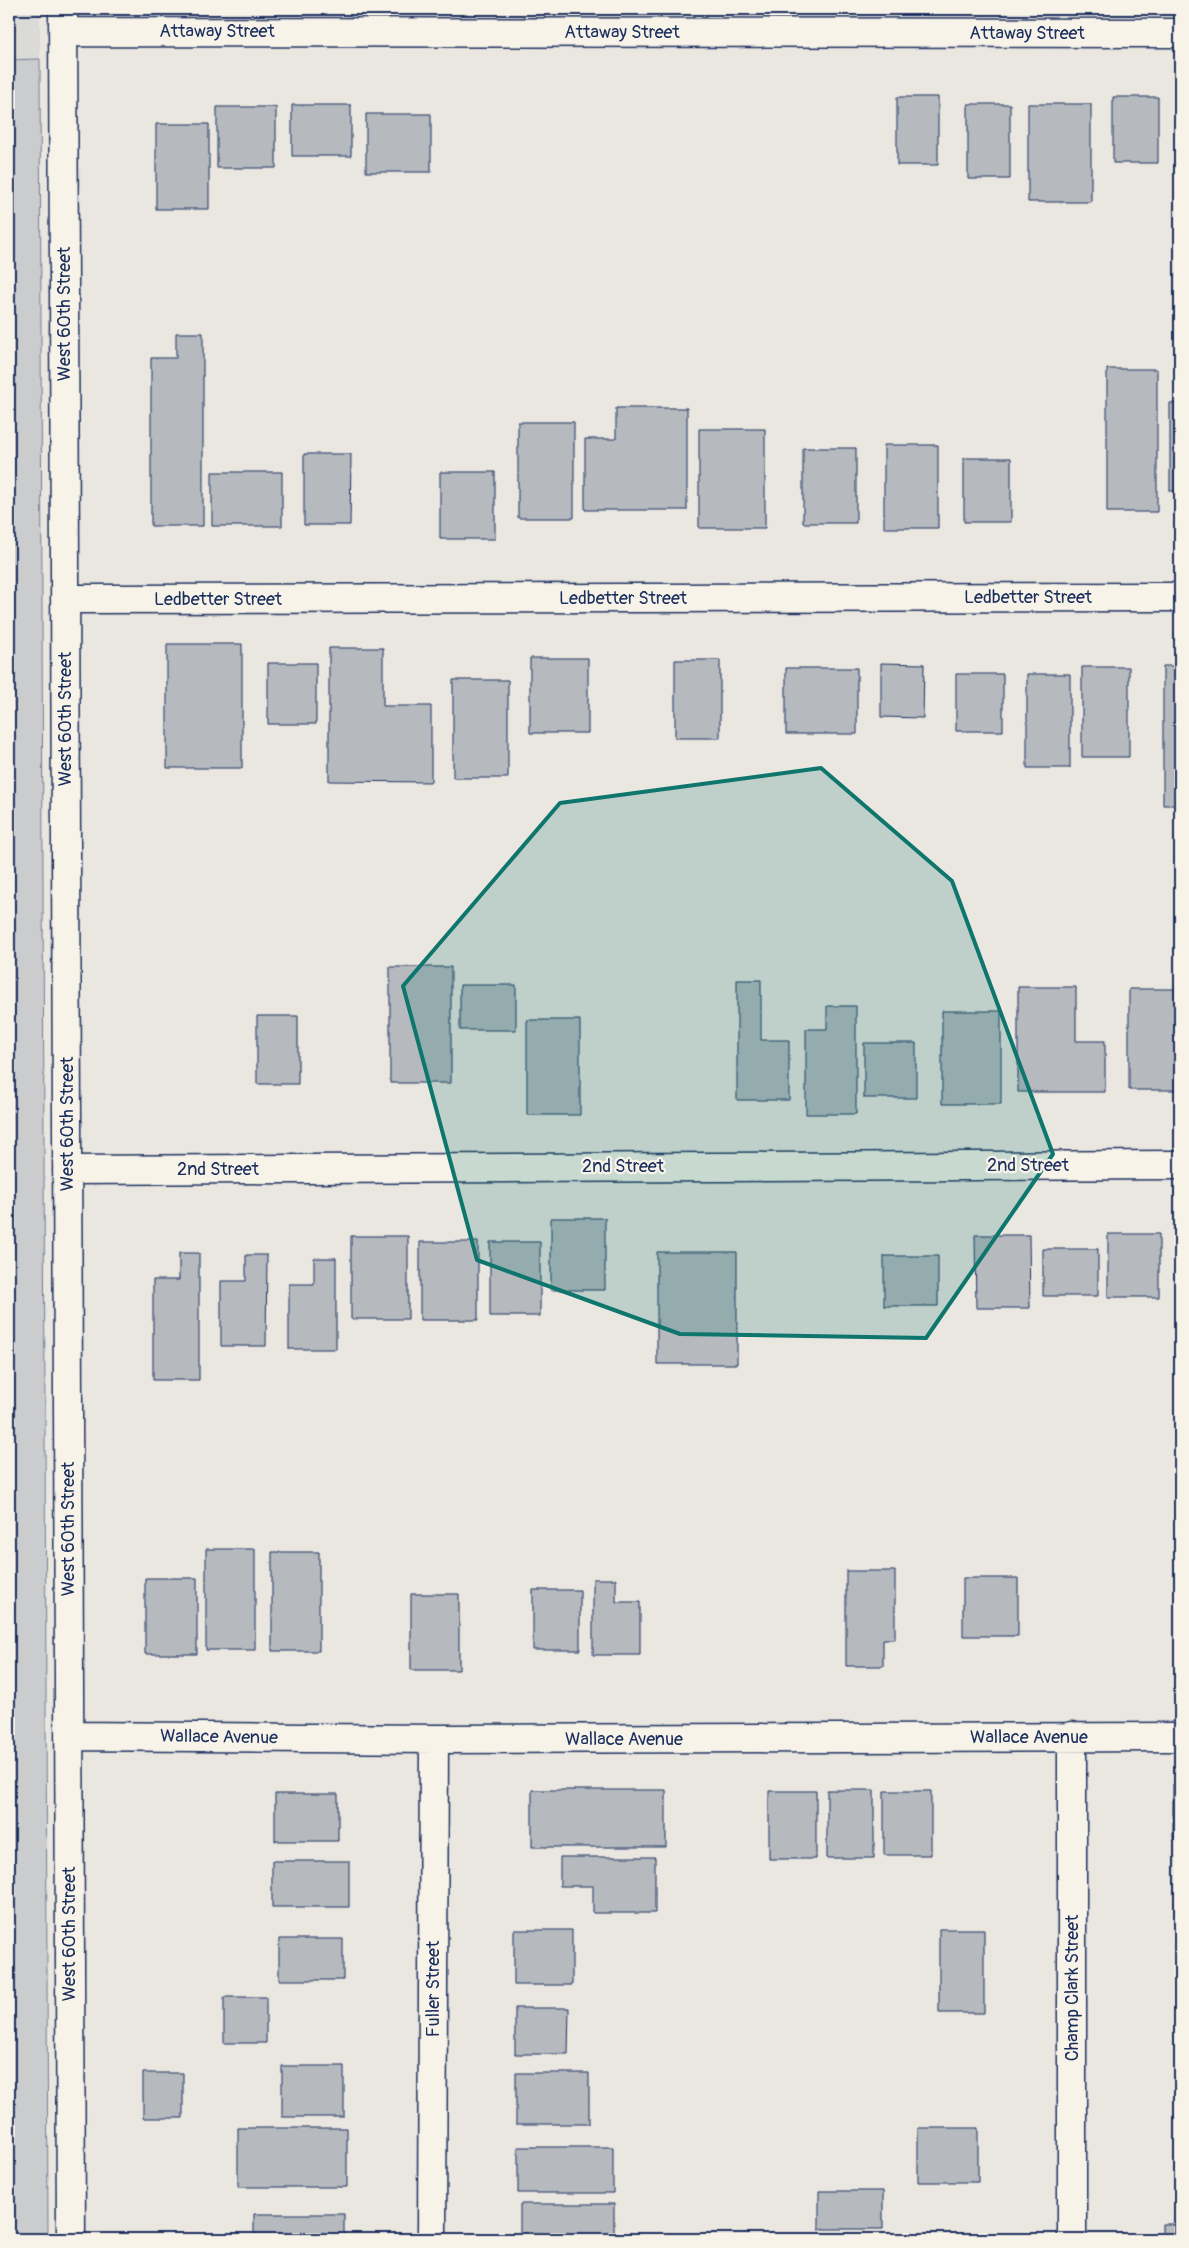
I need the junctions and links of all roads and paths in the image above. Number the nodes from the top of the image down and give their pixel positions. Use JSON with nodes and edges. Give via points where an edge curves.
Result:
{"nodes":[{"id":1,"x":63,"y":21,"type":"edge"},
{"id":2,"x":1180,"y":33,"type":"edge"},
{"id":3,"x":1180,"y":597,"type":"edge"},
{"id":4,"x":65,"y":599,"type":"junction"},
{"id":5,"x":1180,"y":1165,"type":"edge"},
{"id":6,"x":67,"y":1170,"type":"junction"},
{"id":7,"x":68,"y":1736,"type":"junction"},
{"id":8,"x":1072,"y":1736,"type":"junction"},
{"id":9,"x":1180,"y":1737,"type":"edge"},
{"id":10,"x":434,"y":1740,"type":"junction"},
{"id":11,"x":71,"y":2239,"type":"edge"},
{"id":12,"x":432,"y":2239,"type":"edge"},
{"id":13,"x":1072,"y":2239,"type":"edge"}],
"edges":[{"from":1,"to":2,"type":"street","name":"Attaway Street"},
{"from":1,"to":4,"type":"street","name":"West 60th Street"},
{"from":3,"to":4,"type":"street","name":"Ledbetter Street"},
{"from":4,"to":6,"type":"street","name":"West 60th Street"},
{"from":5,"to":6,"type":"street","name":"2nd Street"},
{"from":6,"to":7,"type":"street","name":"West 60th Street"},
{"from":7,"to":10,"type":"street","name":"Wallace Avenue"},
{"from":7,"to":11,"type":"street","name":"West 60th Street"},
{"from":8,"to":9,"type":"street","name":"Wallace Avenue"},
{"from":8,"to":10,"type":"street","name":"Wallace Avenue"},
{"from":8,"to":13,"type":"street","name":"Champ Clark Street"},
{"from":10,"to":12,"type":"street","name":"Fuller Street"}]}
